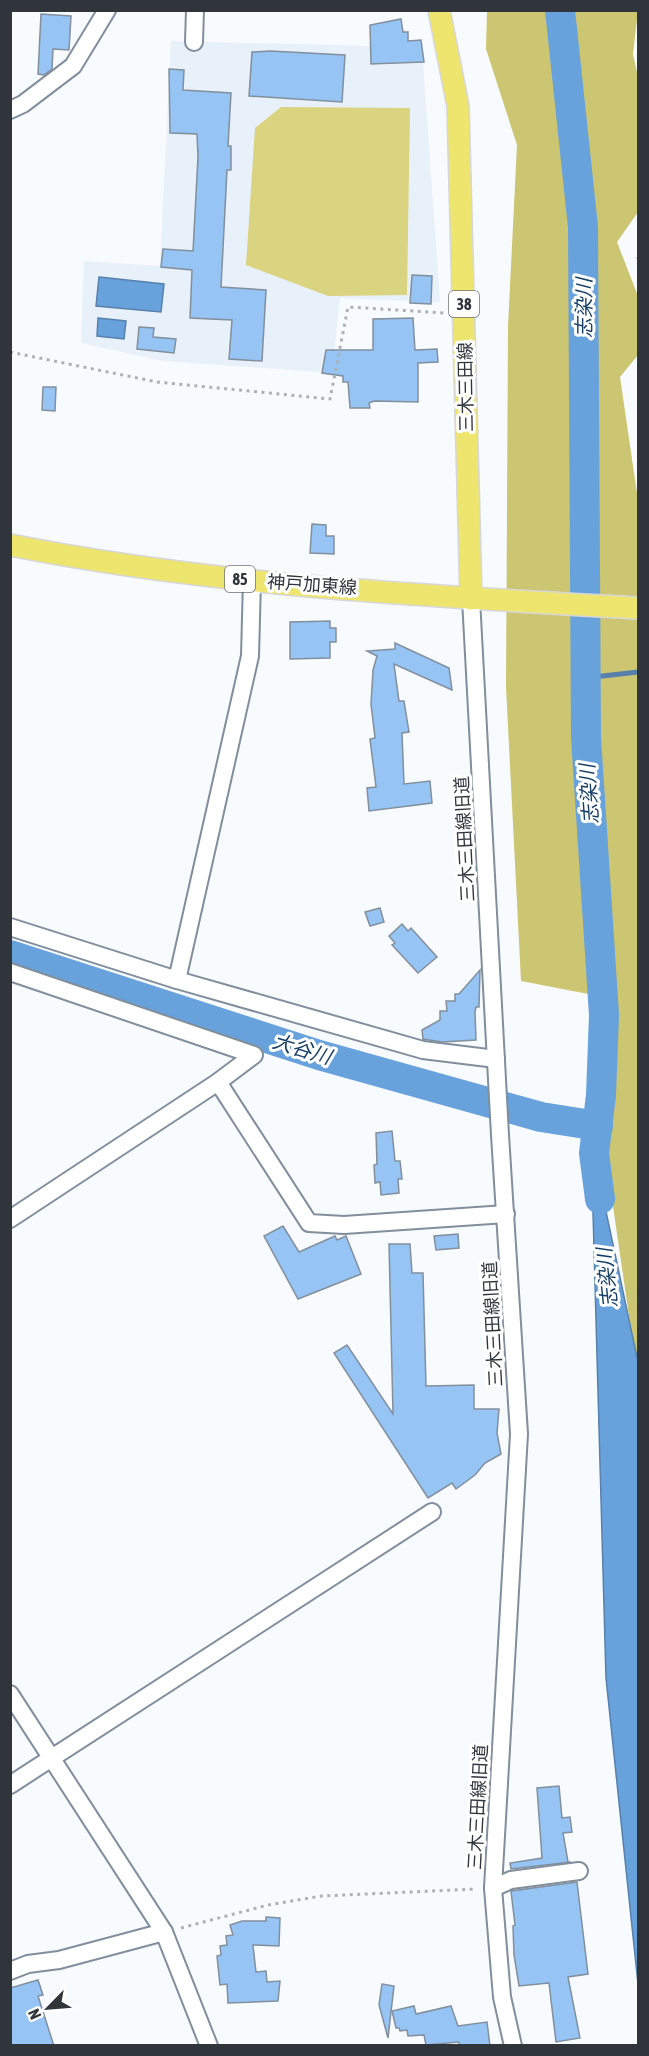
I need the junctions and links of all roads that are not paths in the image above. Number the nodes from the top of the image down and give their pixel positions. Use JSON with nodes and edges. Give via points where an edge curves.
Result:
{"nodes":[{"id":1,"x":107,"y":10,"type":"edge"},
{"id":2,"x":195,"y":10,"type":"edge"},
{"id":3,"x":439,"y":10,"type":"edge"},
{"id":4,"x":194,"y":42,"type":"dead end"},
{"id":5,"x":10,"y":110,"type":"edge"},
{"id":6,"x":10,"y":544,"type":"edge"},
{"id":7,"x":252,"y":580,"type":"junction"},
{"id":8,"x":471,"y":599,"type":"junction"},
{"id":9,"x":638,"y":608,"type":"edge"},
{"id":10,"x":10,"y":927,"type":"edge"},
{"id":11,"x":10,"y":972,"type":"edge"},
{"id":12,"x":177,"y":980,"type":"junction"},
{"id":13,"x":496,"y":1059,"type":"junction"},
{"id":14,"x":218,"y":1082,"type":"junction"},
{"id":15,"x":506,"y":1214,"type":"junction"},
{"id":16,"x":10,"y":1219,"type":"edge"},
{"id":17,"x":432,"y":1512,"type":"dead end"},
{"id":18,"x":10,"y":1694,"type":"edge"},
{"id":19,"x":53,"y":1760,"type":"junction"},
{"id":20,"x":10,"y":1785,"type":"edge"},
{"id":21,"x":579,"y":1871,"type":"dead end"},
{"id":22,"x":493,"y":1888,"type":"junction"},
{"id":23,"x":164,"y":1932,"type":"junction"},
{"id":24,"x":10,"y":1971,"type":"edge"},
{"id":25,"x":209,"y":2046,"type":"edge"},
{"id":26,"x":513,"y":2046,"type":"edge"}],
"edges":[{"from":1,"to":5,"type":"street","via":[[73,66]]},
{"from":2,"to":4,"type":"street"},
{"from":3,"to":8,"type":"main road","name":"三木三田線","number":"38","via":[[458,106]]},
{"from":6,"to":7,"type":"main road","name":"神戸加東線","number":"85","via":[[86,560]]},
{"from":7,"to":8,"type":"main road","name":"神戸加東線","number":"85"},
{"from":7,"to":12,"type":"street","via":[[250,656]]},
{"from":8,"to":9,"type":"main road"},
{"from":8,"to":13,"type":"street","name":"三木三田線旧道"},
{"from":10,"to":12,"type":"street"},
{"from":11,"to":14,"type":"street","via":[[254,1055]]},
{"from":12,"to":13,"type":"street","via":[[423,1050]]},
{"from":13,"to":15,"type":"street","name":"三木三田線旧道"},
{"from":14,"to":15,"type":"street","via":[[309,1223],[344,1225]]},
{"from":14,"to":16,"type":"street"},
{"from":15,"to":22,"type":"street","name":"三木三田線旧道","via":[[519,1434]]},
{"from":17,"to":19,"type":"street"},
{"from":18,"to":19,"type":"street"},
{"from":19,"to":20,"type":"street"},
{"from":19,"to":23,"type":"street"},
{"from":21,"to":22,"type":"street","via":[[511,1880]]},
{"from":22,"to":26,"type":"street","name":"三木三田線旧道","via":[[502,1996]]},
{"from":23,"to":24,"type":"street"},
{"from":23,"to":25,"type":"street"}]}
